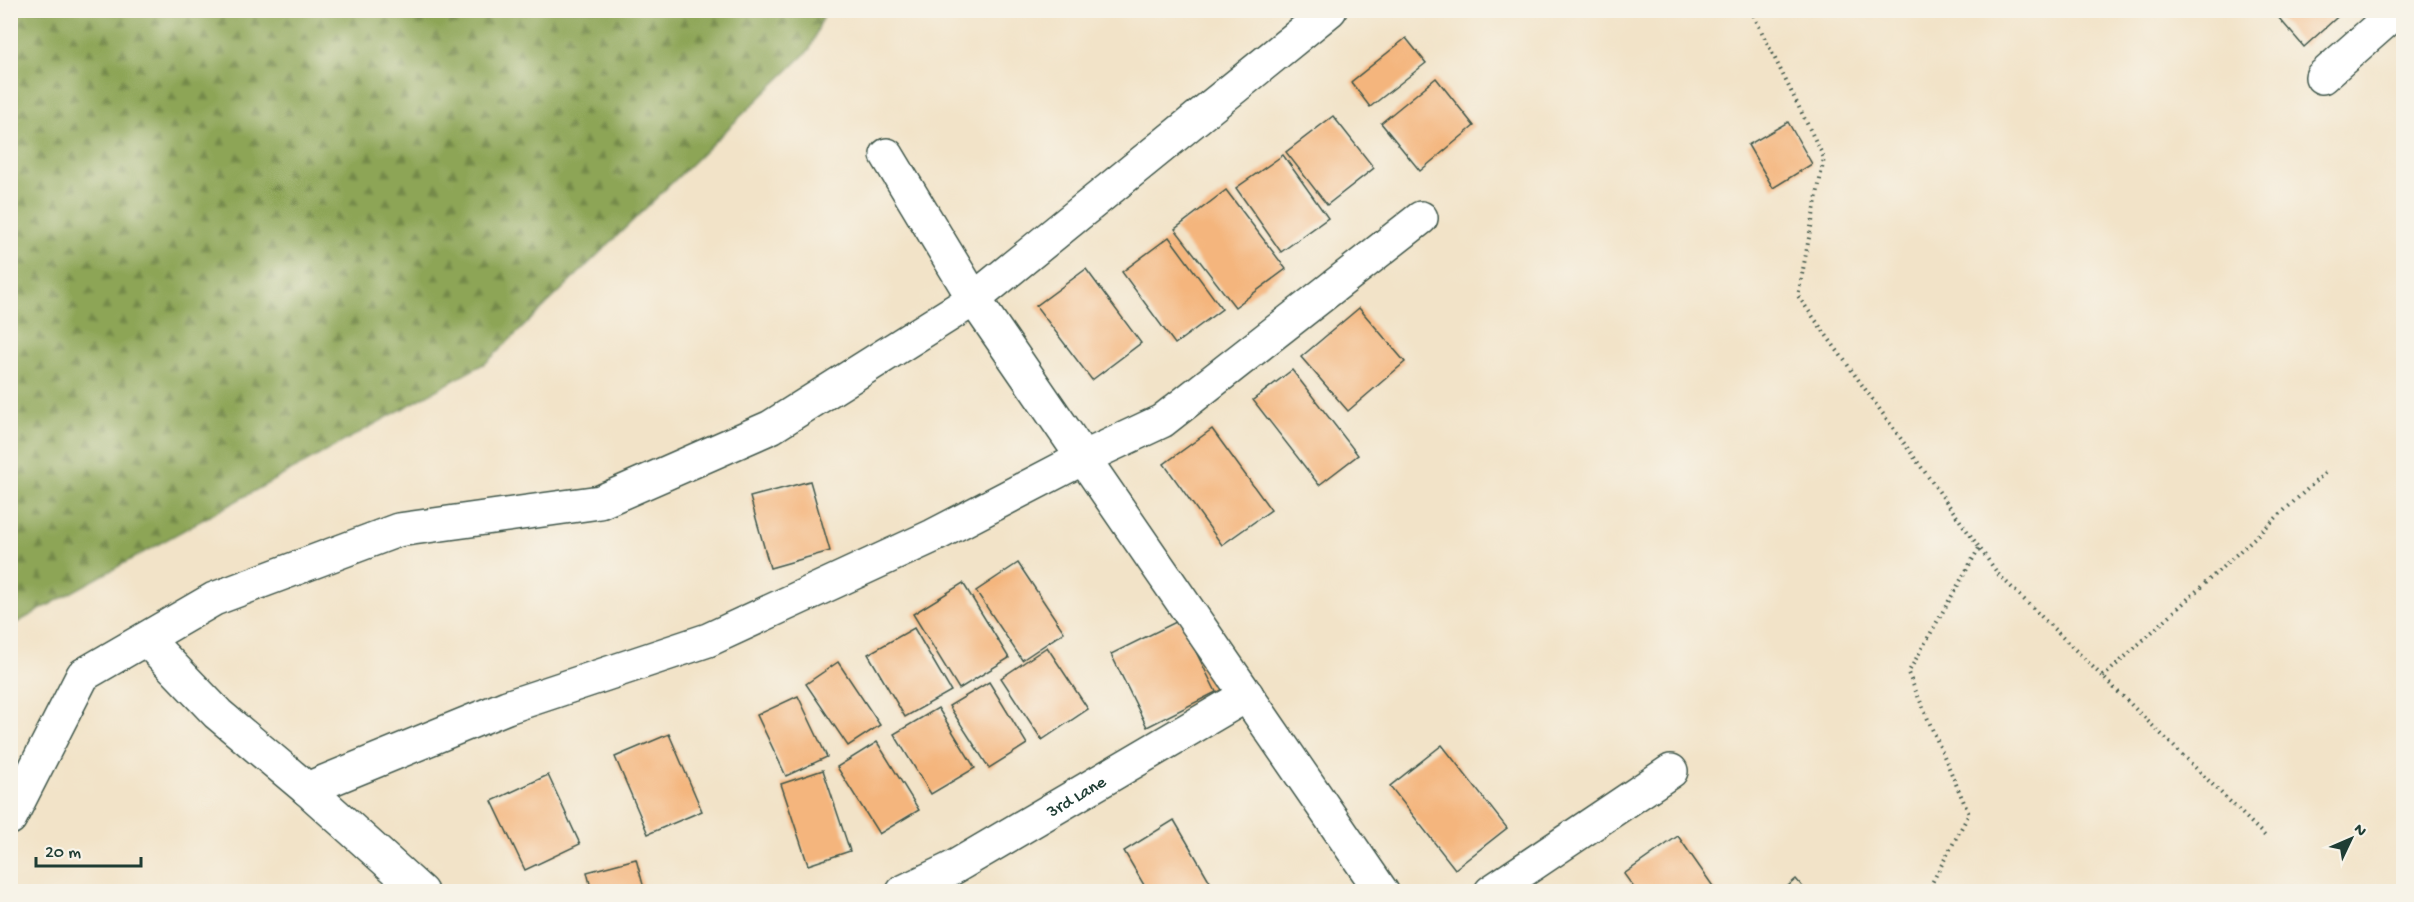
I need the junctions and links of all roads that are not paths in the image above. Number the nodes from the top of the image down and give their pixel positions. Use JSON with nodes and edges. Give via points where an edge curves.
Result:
{"nodes":[{"id":1,"x":1330,"y":10,"type":"edge"},
{"id":2,"x":2398,"y":10,"type":"edge"},
{"id":3,"x":2322,"y":77,"type":"dead end"},
{"id":4,"x":887,"y":155,"type":"dead end"},
{"id":5,"x":1421,"y":218,"type":"dead end"},
{"id":6,"x":974,"y":300,"type":"junction"},
{"id":7,"x":1083,"y":458,"type":"junction"},
{"id":8,"x":146,"y":639,"type":"junction"},
{"id":9,"x":1246,"y":695,"type":"junction"},
{"id":10,"x":1671,"y":771,"type":"dead end"},
{"id":11,"x":307,"y":789,"type":"junction"},
{"id":12,"x":10,"y":818,"type":"edge"},
{"id":13,"x":421,"y":891,"type":"edge"},
{"id":14,"x":903,"y":891,"type":"edge"},
{"id":15,"x":1382,"y":891,"type":"edge"},
{"id":16,"x":1491,"y":891,"type":"edge"}],
"edges":[{"from":1,"to":6,"type":"street"},
{"from":2,"to":3,"type":"street"},
{"from":4,"to":6,"type":"street"},
{"from":5,"to":7,"type":"street","via":[[1162,421]]},
{"from":6,"to":7,"type":"street"},
{"from":6,"to":8,"type":"street","via":[[771,426],[600,502],[398,530],[214,599]]},
{"from":7,"to":9,"type":"street"},
{"from":7,"to":11,"type":"street","via":[[933,536],[708,640],[507,707]]},
{"from":8,"to":11,"type":"street","via":[[218,714]]},
{"from":8,"to":12,"type":"street","via":[[83,675]]},
{"from":9,"to":14,"type":"street","name":"3rd Lane","via":[[951,869]]},
{"from":9,"to":15,"type":"street"},
{"from":10,"to":16,"type":"street"},
{"from":11,"to":13,"type":"street"}]}
